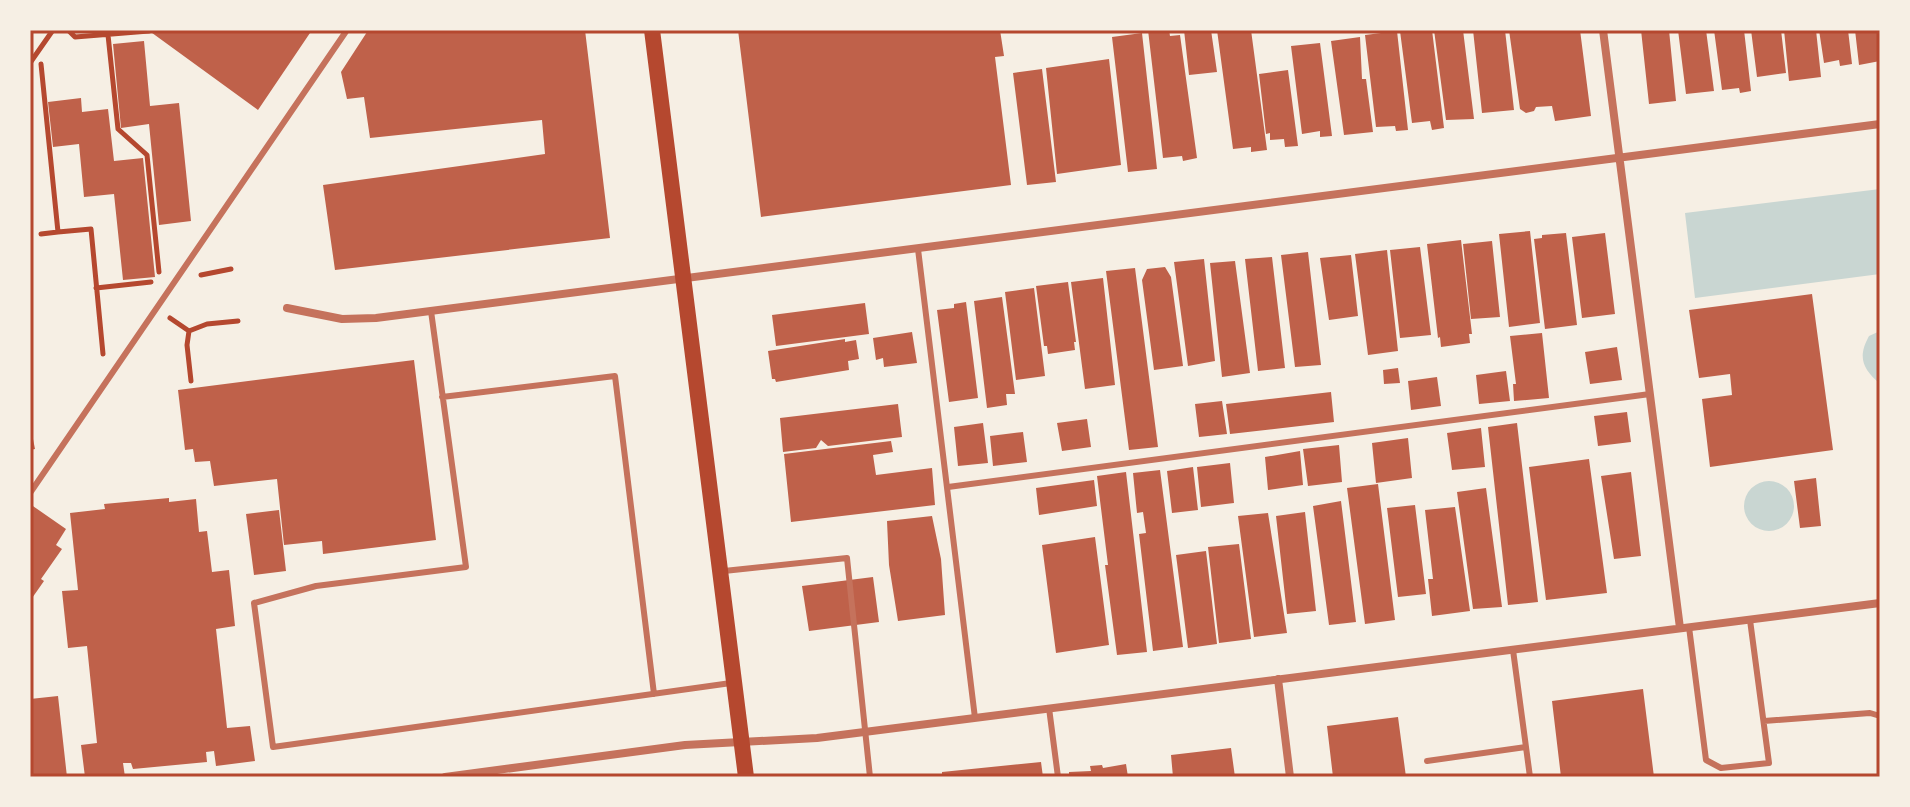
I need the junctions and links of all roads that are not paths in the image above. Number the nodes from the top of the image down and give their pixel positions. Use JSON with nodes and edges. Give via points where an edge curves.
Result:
{"nodes":[{"id":1,"x":347,"y":30,"type":"edge"},
{"id":2,"x":652,"y":30,"type":"edge"},
{"id":3,"x":1603,"y":30,"type":"edge"},
{"id":4,"x":1880,"y":124,"type":"edge"},
{"id":5,"x":1620,"y":157,"type":"junction"},
{"id":6,"x":918,"y":249,"type":"junction"},
{"id":7,"x":682,"y":280,"type":"junction"},
{"id":8,"x":287,"y":308,"type":"dead end"},
{"id":9,"x":431,"y":311,"type":"junction"},
{"id":10,"x":1650,"y":394,"type":"junction"},
{"id":11,"x":442,"y":397,"type":"junction"},
{"id":12,"x":948,"y":487,"type":"junction"},
{"id":13,"x":30,"y":493,"type":"edge"},
{"id":14,"x":719,"y":572,"type":"junction"},
{"id":15,"x":1880,"y":603,"type":"edge"},
{"id":16,"x":1750,"y":620,"type":"junction"},
{"id":17,"x":1684,"y":628,"type":"junction"},
{"id":18,"x":1513,"y":650,"type":"junction"},
{"id":19,"x":1278,"y":679,"type":"junction"},
{"id":20,"x":733,"y":683,"type":"junction"},
{"id":21,"x":654,"y":694,"type":"junction"},
{"id":22,"x":1049,"y":708,"type":"junction"},
{"id":23,"x":1880,"y":716,"type":"edge"},
{"id":24,"x":975,"y":718,"type":"junction"},
{"id":25,"x":1764,"y":721,"type":"junction"},
{"id":26,"x":867,"y":732,"type":"junction"},
{"id":27,"x":741,"y":741,"type":"junction"},
{"id":28,"x":1526,"y":747,"type":"junction"},
{"id":29,"x":1427,"y":761,"type":"dead end"},
{"id":30,"x":445,"y":777,"type":"edge"},
{"id":31,"x":746,"y":777,"type":"edge"},
{"id":32,"x":870,"y":777,"type":"edge"},
{"id":33,"x":1058,"y":777,"type":"edge"},
{"id":34,"x":1290,"y":777,"type":"edge"},
{"id":35,"x":1530,"y":777,"type":"edge"}],
"edges":[{"from":1,"to":13,"type":"lane"},
{"from":2,"to":7,"type":"main road"},
{"from":3,"to":5,"type":"street"},
{"from":4,"to":5,"type":"street"},
{"from":5,"to":6,"type":"street"},
{"from":5,"to":10,"type":"street"},
{"from":6,"to":7,"type":"street"},
{"from":6,"to":12,"type":"lane"},
{"from":7,"to":9,"type":"street"},
{"from":7,"to":14,"type":"main road"},
{"from":8,"to":9,"type":"street","via":[[342,319]]},
{"from":9,"to":11,"type":"lane"},
{"from":10,"to":12,"type":"lane"},
{"from":10,"to":17,"type":"street"},
{"from":11,"to":21,"type":"lane","via":[[615,376]]},
{"from":11,"to":21,"type":"lane","via":[[466,567],[316,586],[254,603],[273,747]]},
{"from":12,"to":24,"type":"lane"},
{"from":14,"to":20,"type":"main road"},
{"from":14,"to":26,"type":"lane","via":[[847,558]]},
{"from":15,"to":16,"type":"street"},
{"from":16,"to":17,"type":"street"},
{"from":16,"to":25,"type":"lane"},
{"from":17,"to":18,"type":"street"},
{"from":17,"to":25,"type":"lane","via":[[1706,760],[1721,768],[1769,763]]},
{"from":18,"to":19,"type":"street"},
{"from":18,"to":28,"type":"lane"},
{"from":19,"to":22,"type":"street"},
{"from":19,"to":34,"type":"street"},
{"from":20,"to":21,"type":"lane"},
{"from":20,"to":27,"type":"main road"},
{"from":22,"to":24,"type":"street"},
{"from":22,"to":33,"type":"lane"},
{"from":23,"to":25,"type":"lane"},
{"from":24,"to":26,"type":"street"},
{"from":26,"to":27,"type":"street"},
{"from":26,"to":32,"type":"lane"},
{"from":27,"to":30,"type":"street"},
{"from":27,"to":31,"type":"main road"},
{"from":28,"to":29,"type":"lane"},
{"from":28,"to":35,"type":"lane"}]}
